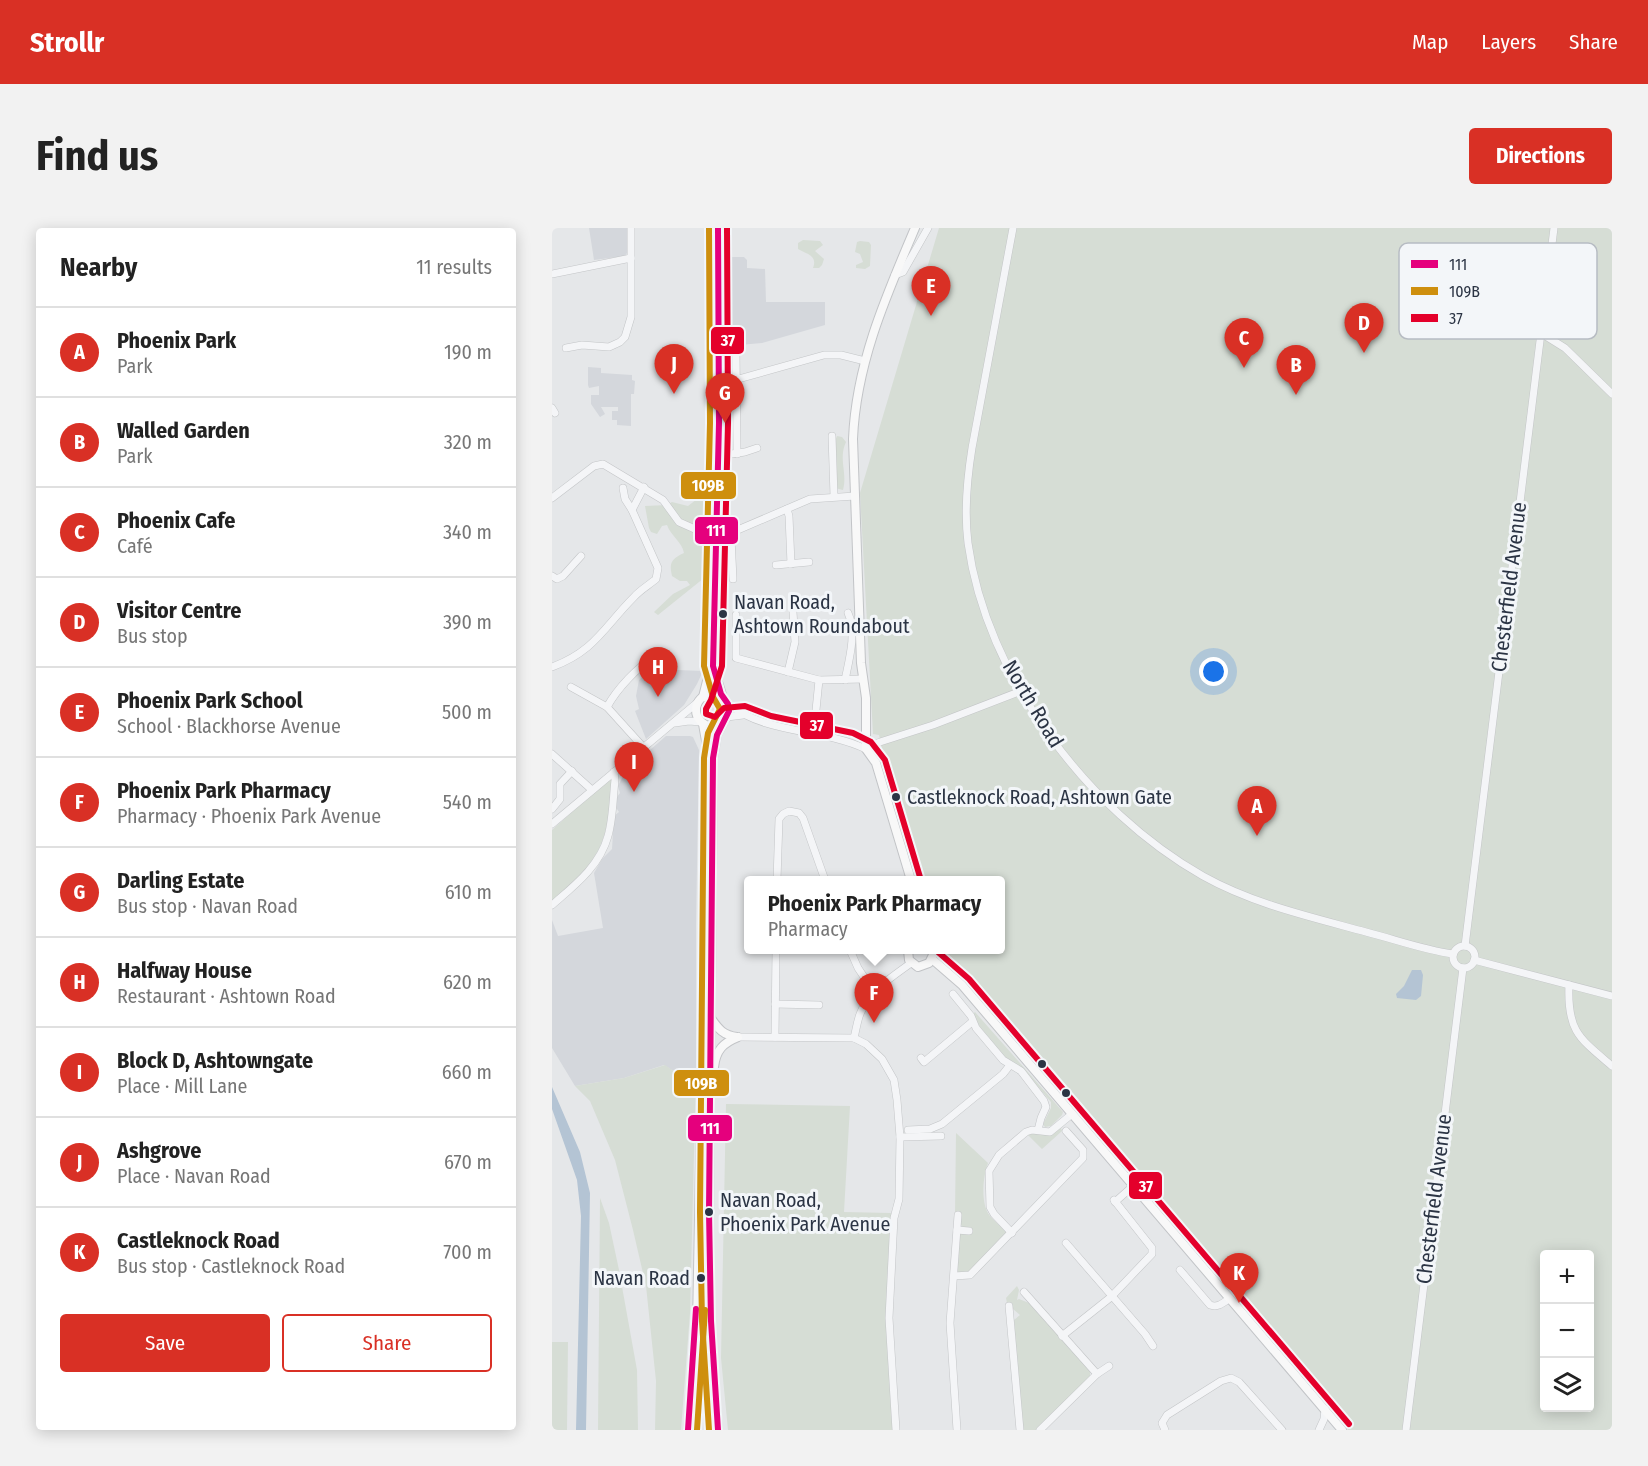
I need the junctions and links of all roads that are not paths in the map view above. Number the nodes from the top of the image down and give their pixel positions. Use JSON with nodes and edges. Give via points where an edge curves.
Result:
{"nodes":[{"id":1,"x":631,"y":228,"type":"edge"},
{"id":2,"x":718,"y":228,"type":"edge"},
{"id":3,"x":915,"y":228,"type":"edge"},
{"id":4,"x":927,"y":228,"type":"edge"},
{"id":5,"x":1013,"y":228,"type":"edge"},
{"id":6,"x":1554,"y":228,"type":"edge"},
{"id":7,"x":1552,"y":243,"type":"edge"},
{"id":8,"x":631,"y":258,"type":"junction"},
{"id":9,"x":552,"y":274,"type":"edge"},
{"id":10,"x":895,"y":275,"type":"junction"},
{"id":11,"x":1540,"y":339,"type":"edge"},
{"id":12,"x":1551,"y":339,"type":"edge"},
{"id":13,"x":566,"y":348,"type":"dead end"},
{"id":14,"x":736,"y":350,"type":"dead end"},
{"id":15,"x":865,"y":361,"type":"junction"},
{"id":16,"x":735,"y":380,"type":"junction"},
{"id":17,"x":1612,"y":394,"type":"edge"},
{"id":18,"x":832,"y":436,"type":"dead end"},
{"id":19,"x":757,"y":448,"type":"dead end"},
{"id":20,"x":737,"y":454,"type":"junction"},
{"id":21,"x":718,"y":456,"type":"junction"},
{"id":22,"x":644,"y":487,"type":"junction"},
{"id":23,"x":622,"y":488,"type":"dead end"},
{"id":24,"x":834,"y":496,"type":"junction"},
{"id":25,"x":855,"y":496,"type":"junction"},
{"id":26,"x":552,"y":498,"type":"edge"},
{"id":27,"x":787,"y":509,"type":"junction"},
{"id":28,"x":632,"y":510,"type":"junction"},
{"id":29,"x":717,"y":520,"type":"junction"},
{"id":30,"x":701,"y":531,"type":"junction"},
{"id":31,"x":716,"y":535,"type":"junction"},
{"id":32,"x":581,"y":556,"type":"dead end"},
{"id":33,"x":809,"y":562,"type":"dead end"},
{"id":34,"x":791,"y":564,"type":"junction"},
{"id":35,"x":776,"y":565,"type":"dead end"},
{"id":36,"x":552,"y":576,"type":"edge"},
{"id":37,"x":733,"y":579,"type":"dead end"},
{"id":38,"x":793,"y":612,"type":"dead end"},
{"id":39,"x":848,"y":613,"type":"dead end"},
{"id":40,"x":736,"y":615,"type":"dead end"},
{"id":41,"x":655,"y":657,"type":"dead end"},
{"id":42,"x":713,"y":666,"type":"junction"},
{"id":43,"x":552,"y":667,"type":"edge"},
{"id":44,"x":788,"y":672,"type":"junction"},
{"id":45,"x":863,"y":679,"type":"junction"},
{"id":46,"x":819,"y":680,"type":"junction"},
{"id":47,"x":844,"y":680,"type":"junction"},
{"id":48,"x":571,"y":687,"type":"dead end"},
{"id":49,"x":1020,"y":691,"type":"junction"},
{"id":50,"x":700,"y":700,"type":"junction"},
{"id":51,"x":725,"y":701,"type":"junction"},
{"id":52,"x":607,"y":707,"type":"junction"},
{"id":53,"x":816,"y":710,"type":"dead end"},
{"id":54,"x":743,"y":715,"type":"junction"},
{"id":55,"x":725,"y":720,"type":"junction"},
{"id":56,"x":675,"y":723,"type":"junction"},
{"id":57,"x":702,"y":723,"type":"junction"},
{"id":58,"x":644,"y":748,"type":"junction"},
{"id":59,"x":866,"y":749,"type":"junction"},
{"id":60,"x":552,"y":754,"type":"edge"},
{"id":61,"x":572,"y":771,"type":"junction"},
{"id":62,"x":614,"y":772,"type":"junction"},
{"id":63,"x":592,"y":790,"type":"junction"},
{"id":64,"x":552,"y":809,"type":"edge"},
{"id":65,"x":552,"y":824,"type":"edge"},
{"id":66,"x":777,"y":876,"type":"edge"},
{"id":67,"x":824,"y":876,"type":"edge"},
{"id":68,"x":910,"y":876,"type":"edge"},
{"id":69,"x":552,"y":905,"type":"edge"},
{"id":70,"x":1465,"y":946,"type":"junction"},
{"id":71,"x":776,"y":954,"type":"edge"},
{"id":72,"x":852,"y":954,"type":"edge"},
{"id":73,"x":907,"y":954,"type":"edge"},
{"id":74,"x":932,"y":954,"type":"edge"},
{"id":75,"x":1453,"y":954,"type":"junction"},
{"id":76,"x":932,"y":959,"type":"junction"},
{"id":77,"x":1474,"y":960,"type":"junction"},
{"id":78,"x":911,"y":963,"type":"junction"},
{"id":79,"x":1463,"y":968,"type":"junction"},
{"id":80,"x":1569,"y":985,"type":"junction"},
{"id":81,"x":953,"y":994,"type":"dead end"},
{"id":82,"x":876,"y":996,"type":"junction"},
{"id":83,"x":1612,"y":996,"type":"edge"},
{"id":84,"x":776,"y":1005,"type":"junction"},
{"id":85,"x":819,"y":1005,"type":"dead end"},
{"id":86,"x":710,"y":1017,"type":"junction"},
{"id":87,"x":972,"y":1022,"type":"junction"},
{"id":88,"x":738,"y":1037,"type":"junction"},
{"id":89,"x":775,"y":1037,"type":"junction"},
{"id":90,"x":854,"y":1038,"type":"junction"},
{"id":91,"x":921,"y":1058,"type":"dead end"},
{"id":92,"x":1010,"y":1065,"type":"junction"},
{"id":93,"x":1612,"y":1066,"type":"edge"},
{"id":94,"x":711,"y":1086,"type":"junction"},
{"id":95,"x":1072,"y":1114,"type":"junction"},
{"id":96,"x":942,"y":1124,"type":"junction"},
{"id":97,"x":908,"y":1130,"type":"dead end"},
{"id":98,"x":1038,"y":1130,"type":"junction"},
{"id":99,"x":1066,"y":1131,"type":"dead end"},
{"id":100,"x":900,"y":1137,"type":"junction"},
{"id":101,"x":1133,"y":1186,"type":"junction"},
{"id":102,"x":958,"y":1215,"type":"dead end"},
{"id":103,"x":957,"y":1230,"type":"junction"},
{"id":104,"x":969,"y":1231,"type":"dead end"},
{"id":105,"x":1012,"y":1233,"type":"junction"},
{"id":106,"x":1066,"y":1243,"type":"dead end"},
{"id":107,"x":1180,"y":1270,"type":"dead end"},
{"id":108,"x":954,"y":1276,"type":"junction"},
{"id":109,"x":1024,"y":1292,"type":"dead end"},
{"id":110,"x":1111,"y":1297,"type":"junction"},
{"id":111,"x":1230,"y":1298,"type":"junction"},
{"id":112,"x":696,"y":1300,"type":"junction"},
{"id":113,"x":1010,"y":1306,"type":"dead end"},
{"id":114,"x":711,"y":1321,"type":"junction"},
{"id":115,"x":1062,"y":1336,"type":"junction"},
{"id":116,"x":1153,"y":1346,"type":"dead end"},
{"id":117,"x":1109,"y":1366,"type":"dead end"},
{"id":118,"x":1096,"y":1374,"type":"junction"},
{"id":119,"x":1325,"y":1409,"type":"junction"},
{"id":120,"x":1340,"y":1427,"type":"edge"},
{"id":121,"x":687,"y":1430,"type":"edge"},
{"id":122,"x":694,"y":1430,"type":"edge"},
{"id":123,"x":711,"y":1430,"type":"edge"},
{"id":124,"x":718,"y":1430,"type":"edge"},
{"id":125,"x":896,"y":1430,"type":"edge"},
{"id":126,"x":957,"y":1430,"type":"edge"},
{"id":127,"x":1020,"y":1430,"type":"edge"},
{"id":128,"x":1040,"y":1430,"type":"edge"},
{"id":129,"x":1164,"y":1430,"type":"edge"},
{"id":130,"x":1282,"y":1430,"type":"edge"},
{"id":131,"x":1319,"y":1430,"type":"edge"},
{"id":132,"x":1329,"y":1430,"type":"edge"},
{"id":133,"x":1406,"y":1430,"type":"edge"}],
"edges":[{"from":1,"to":8,"type":"street"},
{"from":2,"to":21,"type":"main road"},
{"from":3,"to":10,"type":"main road"},
{"from":4,"to":10,"type":"street","via":[[903,272]]},
{"from":5,"to":49,"type":"street","name":"North Road","via":[[968,475],[966,519],[984,610]]},
{"from":6,"to":7,"type":"street","name":"Chesterfield Avenue"},
{"from":8,"to":9,"type":"street"},
{"from":8,"to":13,"type":"street","via":[[631,317],[620,342],[609,347]]},
{"from":10,"to":15,"type":"main road"},
{"from":11,"to":70,"type":"street","name":"Chesterfield Avenue"},
{"from":12,"to":17,"type":"street"},
{"from":14,"to":16,"type":"street"},
{"from":15,"to":16,"type":"street","via":[[824,355]]},
{"from":15,"to":25,"type":"main road","via":[[854,413]]},
{"from":16,"to":20,"type":"street"},
{"from":18,"to":24,"type":"street"},
{"from":19,"to":20,"type":"street"},
{"from":20,"to":21,"type":"street"},
{"from":21,"to":29,"type":"main road"},
{"from":22,"to":26,"type":"street","via":[[598,464]]},
{"from":22,"to":28,"type":"street"},
{"from":22,"to":30,"type":"street","via":[[666,502],[678,522]]},
{"from":23,"to":28,"type":"street"},
{"from":24,"to":25,"type":"street"},
{"from":24,"to":27,"type":"street","via":[[810,499]]},
{"from":25,"to":45,"type":"main road"},
{"from":27,"to":34,"type":"street"},
{"from":27,"to":37,"type":"street","via":[[733,532]]},
{"from":28,"to":43,"type":"street","via":[[658,568],[656,579],[635,595],[580,654]]},
{"from":29,"to":30,"type":"street"},
{"from":29,"to":31,"type":"main road"},
{"from":30,"to":31,"type":"street"},
{"from":31,"to":42,"type":"main road"},
{"from":32,"to":36,"type":"street","via":[[563,576]]},
{"from":33,"to":34,"type":"street"},
{"from":34,"to":35,"type":"street"},
{"from":38,"to":44,"type":"street","via":[[795,642]]},
{"from":39,"to":47,"type":"street","via":[[850,651]]},
{"from":40,"to":44,"type":"street","via":[[736,658]]},
{"from":41,"to":52,"type":"street"},
{"from":42,"to":50,"type":"main road"},
{"from":42,"to":51,"type":"main road"},
{"from":44,"to":46,"type":"street"},
{"from":45,"to":47,"type":"street"},
{"from":45,"to":59,"type":"main road"},
{"from":46,"to":47,"type":"street"},
{"from":46,"to":53,"type":"street"},
{"from":48,"to":52,"type":"street"},
{"from":49,"to":59,"type":"street"},
{"from":49,"to":75,"type":"street","name":"North Road","via":[[1059,750],[1098,794],[1203,876],[1252,898]]},
{"from":50,"to":51,"type":"main road","via":[[712,694]]},
{"from":50,"to":56,"type":"street"},
{"from":50,"to":57,"type":"main road","via":[[696,711]]},
{"from":51,"to":54,"type":"street"},
{"from":51,"to":55,"type":"main road"},
{"from":52,"to":58,"type":"street"},
{"from":54,"to":55,"type":"street"},
{"from":54,"to":59,"type":"street"},
{"from":55,"to":57,"type":"main road","via":[[712,727]]},
{"from":55,"to":86,"type":"main road","via":[[717,735],[713,758]]},
{"from":56,"to":57,"type":"street"},
{"from":56,"to":58,"type":"street"},
{"from":57,"to":112,"type":"main road","via":[[707,796]]},
{"from":58,"to":62,"type":"street"},
{"from":59,"to":68,"type":"main road","via":[[876,762]]},
{"from":60,"to":61,"type":"street"},
{"from":61,"to":63,"type":"street"},
{"from":61,"to":64,"type":"street","via":[[560,784],[560,799]]},
{"from":62,"to":63,"type":"street"},
{"from":62,"to":69,"type":"street","via":[[608,836],[600,857]]},
{"from":63,"to":65,"type":"street"},
{"from":66,"to":67,"type":"street","via":[[779,819],[789,811],[803,818]]},
{"from":70,"to":75,"type":"street"},
{"from":70,"to":77,"type":"street","via":[[1473,952]]},
{"from":71,"to":84,"type":"street"},
{"from":72,"to":82,"type":"street"},
{"from":73,"to":78,"type":"main road"},
{"from":74,"to":76,"type":"main road"},
{"from":75,"to":79,"type":"street","via":[[1455,963]]},
{"from":76,"to":78,"type":"main road","via":[[922,967]]},
{"from":76,"to":95,"type":"main road","via":[[962,985]]},
{"from":77,"to":79,"type":"street"},
{"from":77,"to":80,"type":"street"},
{"from":78,"to":82,"type":"street","via":[[893,975]]},
{"from":79,"to":133,"type":"street","name":"Chesterfield Avenue"},
{"from":80,"to":83,"type":"street"},
{"from":80,"to":93,"type":"street","via":[[1568,1007],[1578,1035]]},
{"from":81,"to":87,"type":"street"},
{"from":82,"to":90,"type":"street","via":[[861,1012]]},
{"from":84,"to":85,"type":"street"},
{"from":84,"to":89,"type":"street"},
{"from":86,"to":88,"type":"main road","via":[[721,1031]]},
{"from":86,"to":94,"type":"main road"},
{"from":87,"to":91,"type":"street","via":[[924,1062]]},
{"from":87,"to":92,"type":"street"},
{"from":88,"to":89,"type":"street"},
{"from":88,"to":94,"type":"main road","via":[[717,1052]]},
{"from":89,"to":90,"type":"street"},
{"from":90,"to":100,"type":"street","via":[[874,1051],[889,1069],[894,1080]]},
{"from":92,"to":96,"type":"street"},
{"from":92,"to":98,"type":"street","via":[[1021,1071],[1046,1104]]},
{"from":94,"to":114,"type":"main road"},
{"from":95,"to":98,"type":"street","via":[[1050,1132]]},
{"from":95,"to":101,"type":"main road"},
{"from":96,"to":97,"type":"street"},
{"from":96,"to":100,"type":"street","via":[[944,1133]]},
{"from":98,"to":105,"type":"street","via":[[1026,1132],[999,1155],[989,1171],[990,1207]]},
{"from":99,"to":105,"type":"street","via":[[1083,1150],[1083,1158]]},
{"from":100,"to":125,"type":"street","via":[[889,1315]]},
{"from":101,"to":110,"type":"street","via":[[1114,1201],[1153,1251]]},
{"from":101,"to":111,"type":"main road"},
{"from":102,"to":103,"type":"street"},
{"from":103,"to":104,"type":"street"},
{"from":103,"to":108,"type":"street"},
{"from":105,"to":108,"type":"street","via":[[970,1275]]},
{"from":106,"to":110,"type":"street"},
{"from":107,"to":111,"type":"street","via":[[1210,1305],[1215,1307]]},
{"from":108,"to":126,"type":"street","via":[[950,1323]]},
{"from":109,"to":115,"type":"street"},
{"from":110,"to":115,"type":"street"},
{"from":110,"to":116,"type":"street"},
{"from":111,"to":119,"type":"main road"},
{"from":112,"to":121,"type":"main road"},
{"from":112,"to":122,"type":"main road"},
{"from":113,"to":127,"type":"street"},
{"from":114,"to":123,"type":"main road"},
{"from":114,"to":124,"type":"main road"},
{"from":115,"to":118,"type":"street"},
{"from":117,"to":118,"type":"street"},
{"from":118,"to":128,"type":"street"},
{"from":119,"to":120,"type":"main road"},
{"from":119,"to":131,"type":"street"},
{"from":120,"to":132,"type":"street"},
{"from":129,"to":130,"type":"street","via":[[1162,1423],[1167,1415],[1231,1378]]}]}
